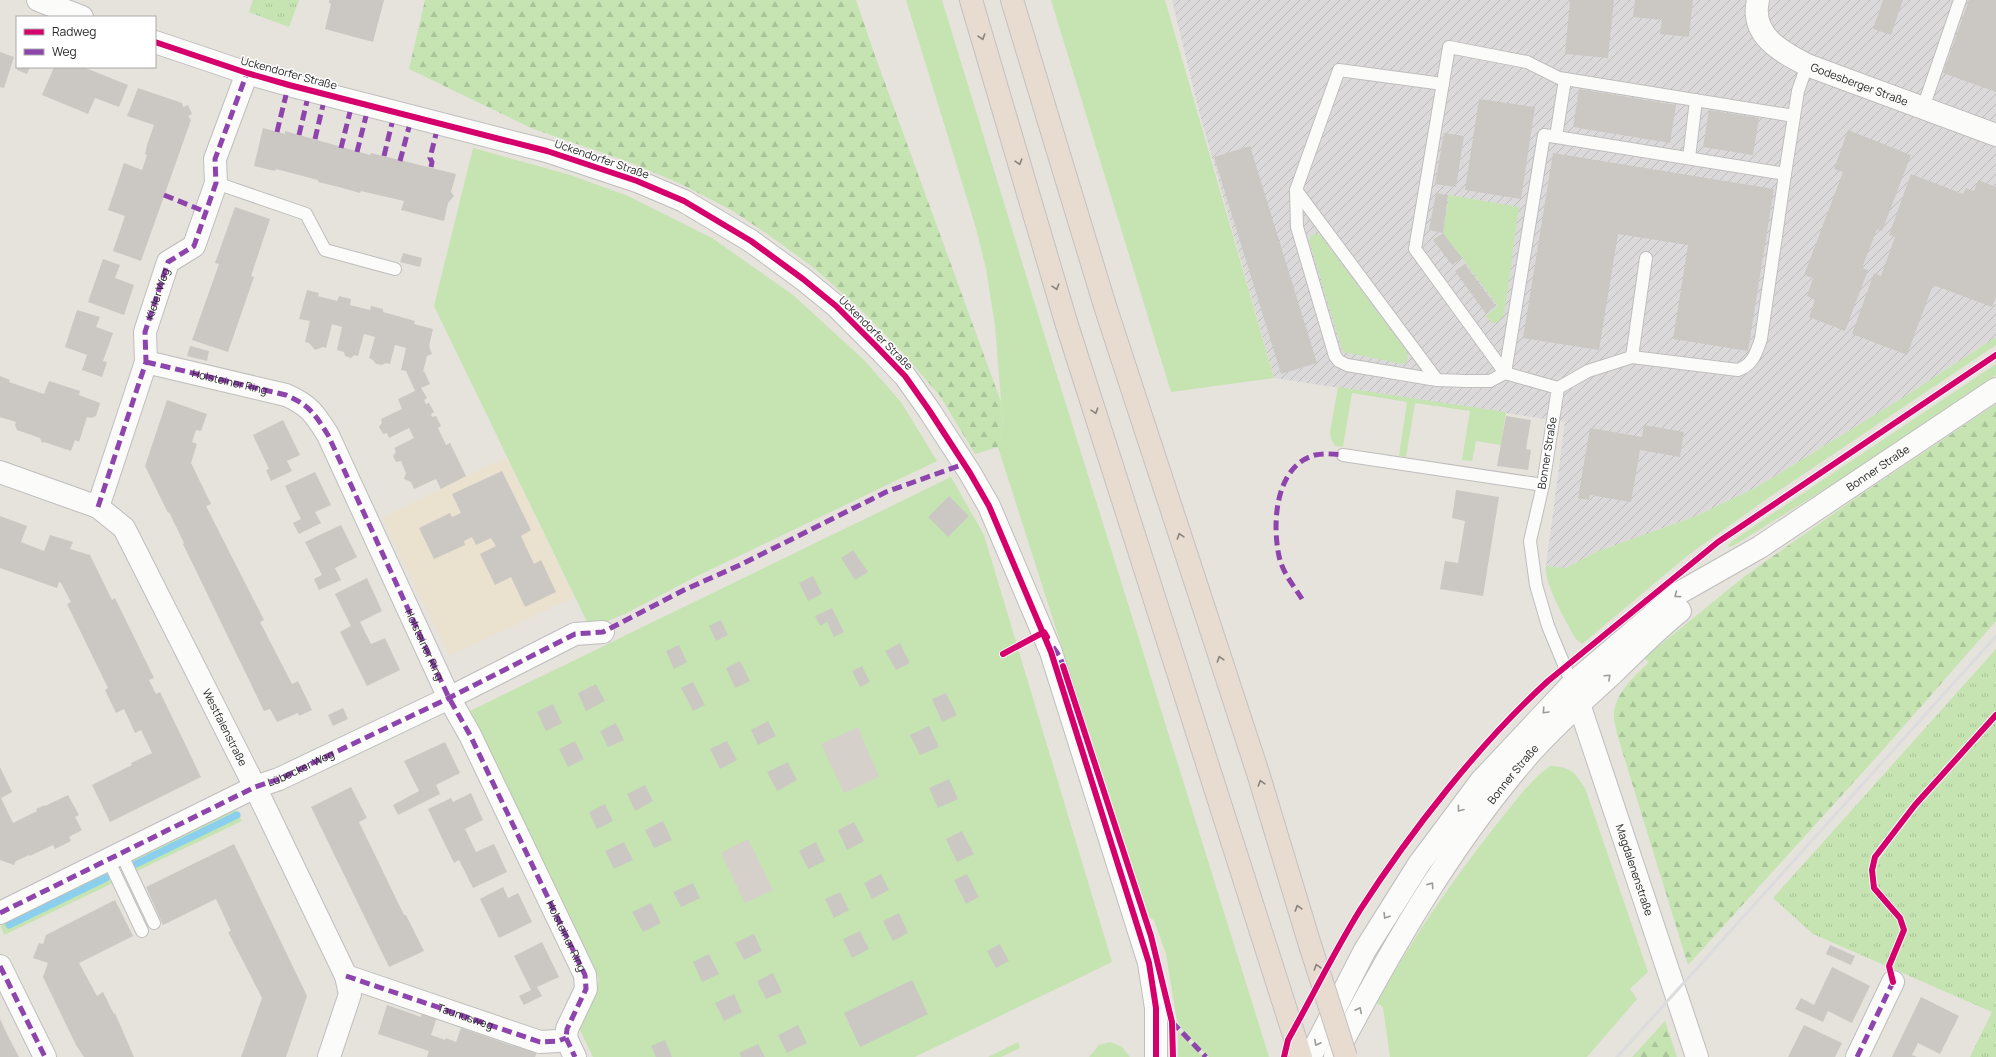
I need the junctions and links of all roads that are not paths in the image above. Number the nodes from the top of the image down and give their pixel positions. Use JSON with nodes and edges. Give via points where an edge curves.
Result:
{"nodes":[{"id":1,"x":38,"y":0,"type":"edge"},
{"id":2,"x":971,"y":0,"type":"edge"},
{"id":3,"x":1012,"y":0,"type":"edge"},
{"id":4,"x":1758,"y":0,"type":"edge"},
{"id":5,"x":1960,"y":0,"type":"edge"},
{"id":6,"x":79,"y":16,"type":"edge"},
{"id":7,"x":156,"y":42,"type":"edge"},
{"id":8,"x":1807,"y":65,"type":"junction"},
{"id":9,"x":247,"y":73,"type":"junction"},
{"id":10,"x":1565,"y":79,"type":"junction"},
{"id":11,"x":1442,"y":84,"type":"junction"},
{"id":12,"x":1696,"y":100,"type":"junction"},
{"id":13,"x":1923,"y":108,"type":"junction"},
{"id":14,"x":1794,"y":116,"type":"junction"},
{"id":15,"x":1996,"y":135,"type":"edge"},
{"id":16,"x":1556,"y":136,"type":"junction"},
{"id":17,"x":1689,"y":158,"type":"junction"},
{"id":18,"x":1785,"y":174,"type":"junction"},
{"id":19,"x":216,"y":183,"type":"junction"},
{"id":20,"x":1296,"y":190,"type":"junction"},
{"id":21,"x":1646,"y":258,"type":"dead end"},
{"id":22,"x":395,"y":269,"type":"dead end"},
{"id":23,"x":1632,"y":357,"type":"junction"},
{"id":24,"x":146,"y":362,"type":"junction"},
{"id":25,"x":1505,"y":373,"type":"junction"},
{"id":26,"x":1437,"y":380,"type":"junction"},
{"id":27,"x":1558,"y":388,"type":"junction"},
{"id":28,"x":1996,"y":389,"type":"edge"},
{"id":29,"x":1342,"y":455,"type":"dead end"},
{"id":30,"x":0,"y":472,"type":"edge"},
{"id":31,"x":1542,"y":486,"type":"junction"},
{"id":32,"x":98,"y":507,"type":"junction"},
{"id":33,"x":603,"y":632,"type":"dead end"},
{"id":34,"x":1576,"y":693,"type":"junction"},
{"id":35,"x":449,"y":698,"type":"junction"},
{"id":36,"x":255,"y":786,"type":"junction"},
{"id":37,"x":114,"y":856,"type":"junction"},
{"id":38,"x":0,"y":913,"type":"edge"},
{"id":39,"x":154,"y":923,"type":"dead end"},
{"id":40,"x":142,"y":931,"type":"dead end"},
{"id":41,"x":0,"y":966,"type":"edge"},
{"id":42,"x":346,"y":976,"type":"junction"},
{"id":43,"x":1893,"y":982,"type":"dead end"},
{"id":44,"x":566,"y":1038,"type":"junction"},
{"id":45,"x":45,"y":1057,"type":"edge"},
{"id":46,"x":329,"y":1057,"type":"edge"},
{"id":47,"x":575,"y":1057,"type":"edge"},
{"id":48,"x":1156,"y":1057,"type":"edge"},
{"id":49,"x":1301,"y":1057,"type":"edge"},
{"id":50,"x":1310,"y":1057,"type":"edge"},
{"id":51,"x":1335,"y":1057,"type":"edge"},
{"id":52,"x":1346,"y":1057,"type":"edge"},
{"id":53,"x":1697,"y":1057,"type":"edge"},
{"id":54,"x":1857,"y":1057,"type":"edge"}],
"edges":[{"from":1,"to":6,"type":"street"},
{"from":2,"to":49,"type":"highway","one_way":true,"via":[[1066,322]]},
{"from":52,"to":3,"type":"highway","one_way":true,"bridge":true,"via":[[1258,773],[1105,306]]},
{"from":4,"to":8,"type":"street","name":"Godesberger Straße","via":[[1757,20],[1761,32],[1768,41],[1786,54]]},
{"from":5,"to":13,"type":"lane"},
{"from":7,"to":9,"type":"street","name":"Uckendorfer Straße"},
{"from":8,"to":13,"type":"street","name":"Godesberger Straße"},
{"from":8,"to":14,"type":"lane","via":[[1798,91]]},
{"from":9,"to":19,"type":"street","name":"Kieler Weg","via":[[215,159]]},
{"from":9,"to":48,"type":"street","name":"Uckendorfer Straße","via":[[548,151],[624,176],[684,201],[751,241],[803,279],[836,306],[904,376],[970,473],[989,506],[1051,652],[1149,963],[1156,1008]]},
{"from":10,"to":11,"type":"lane","via":[[1528,62],[1449,47]]},
{"from":10,"to":12,"type":"lane"},
{"from":10,"to":16,"type":"lane"},
{"from":11,"to":20,"type":"lane","via":[[1339,70]]},
{"from":11,"to":25,"type":"lane","via":[[1414,249]]},
{"from":12,"to":14,"type":"lane"},
{"from":12,"to":17,"type":"lane"},
{"from":13,"to":15,"type":"street","name":"Godesberger Straße"},
{"from":14,"to":18,"type":"lane"},
{"from":16,"to":17,"type":"lane"},
{"from":16,"to":25,"type":"lane","via":[[1544,135]]},
{"from":17,"to":18,"type":"lane"},
{"from":18,"to":23,"type":"lane","via":[[1760,339],[1754,358],[1746,367],[1738,370]]},
{"from":19,"to":22,"type":"lane","via":[[306,214],[325,250]]},
{"from":19,"to":24,"type":"street","name":"Kieler Weg","via":[[194,246],[168,262],[145,332]]},
{"from":20,"to":26,"type":"lane"},
{"from":20,"to":26,"type":"lane","via":[[1297,227],[1334,356],[1347,365]]},
{"from":21,"to":23,"type":"lane"},
{"from":23,"to":27,"type":"lane","via":[[1588,372]]},
{"from":24,"to":32,"type":"street","name":"Kieler Weg"},
{"from":24,"to":35,"type":"street","name":"Holsteiner Ring","via":[[286,395],[303,402],[315,414],[328,435]]},
{"from":25,"to":26,"type":"lane","via":[[1490,381]]},
{"from":25,"to":27,"type":"lane"},
{"from":27,"to":31,"type":"lane","name":"Bonner Straße"},
{"from":28,"to":34,"type":"street","name":"Bonner Straße","via":[[1760,548],[1679,593]]},
{"from":29,"to":31,"type":"lane"},
{"from":30,"to":32,"type":"street","name":"Westfalenstraße"},
{"from":31,"to":34,"type":"lane","name":"Bonner Straße","via":[[1530,541],[1536,585],[1548,626]]},
{"from":32,"to":36,"type":"street","name":"Westfalenstraße","via":[[124,528]]},
{"from":33,"to":35,"type":"street","name":"Lübecker Weg","via":[[575,634]]},
{"from":34,"to":50,"type":"street","name":"Bonner Straße","one_way":true,"via":[[1481,781],[1420,864],[1365,950]]},
{"from":51,"to":34,"type":"street","name":"Bonner Straße","one_way":true,"via":[[1425,894],[1478,818]]},
{"from":34,"to":53,"type":"street","name":"Magdalenenstraße"},
{"from":35,"to":36,"type":"street","name":"Lübecker Weg","via":[[279,780]]},
{"from":35,"to":44,"type":"street","name":"Holsteiner Ring","via":[[470,735],[585,975],[586,989],[567,1029]]},
{"from":36,"to":37,"type":"street","name":"Lübecker Weg"},
{"from":36,"to":42,"type":"street","name":"Westfalenstraße"},
{"from":37,"to":38,"type":"street","name":"Lübecker Weg"},
{"from":37,"to":39,"type":"lane"},
{"from":37,"to":40,"type":"lane"},
{"from":41,"to":45,"type":"street"},
{"from":42,"to":44,"type":"street","name":"Taunusweg","via":[[540,1042]]},
{"from":42,"to":46,"type":"street","name":"Westfalenstraße","via":[[350,994]]},
{"from":43,"to":54,"type":"street"},
{"from":44,"to":47,"type":"street"}]}
